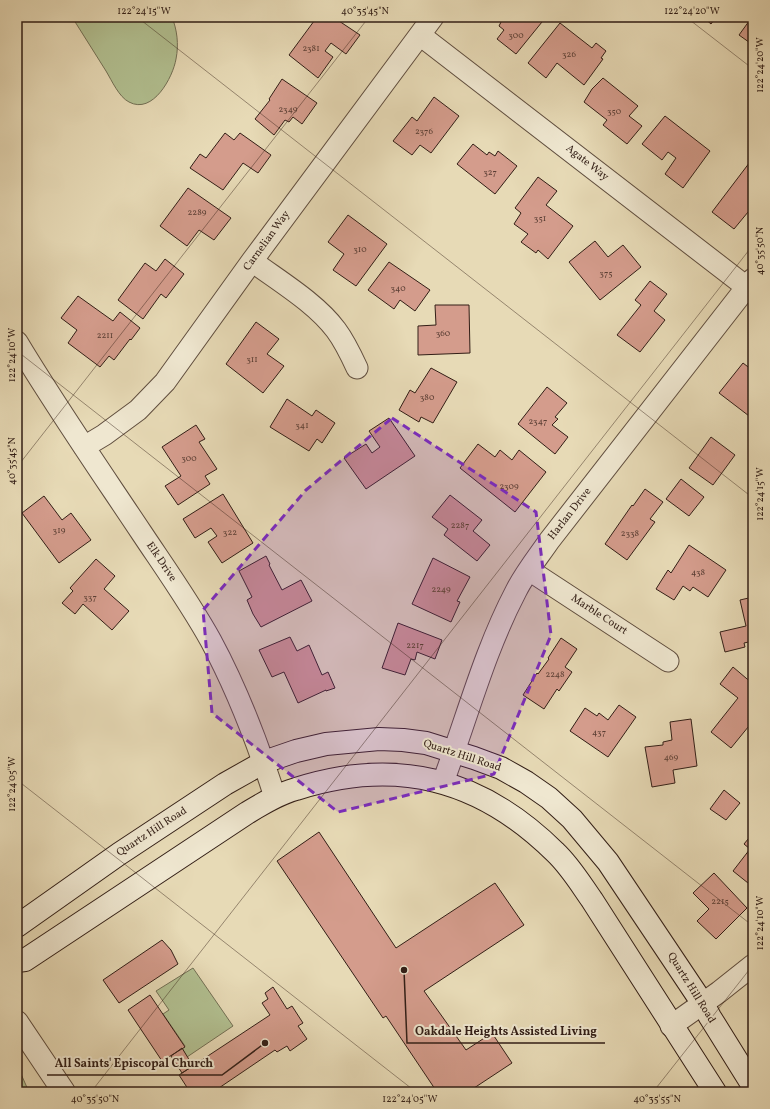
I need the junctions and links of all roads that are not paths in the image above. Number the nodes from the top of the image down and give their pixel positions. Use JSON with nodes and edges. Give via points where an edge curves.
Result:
{"nodes":[{"id":1,"x":433,"y":17,"type":"edge"},
{"id":2,"x":420,"y":35,"type":"junction"},
{"id":3,"x":252,"y":261,"type":"junction"},
{"id":4,"x":751,"y":286,"type":"edge"},
{"id":5,"x":17,"y":342,"type":"edge"},
{"id":6,"x":357,"y":368,"type":"dead end"},
{"id":7,"x":84,"y":447,"type":"junction"},
{"id":8,"x":529,"y":570,"type":"junction"},
{"id":9,"x":668,"y":661,"type":"dead end"},
{"id":10,"x":455,"y":751,"type":"junction"},
{"id":11,"x":264,"y":762,"type":"junction"},
{"id":12,"x":443,"y":782,"type":"junction"},
{"id":13,"x":275,"y":797,"type":"junction"},
{"id":14,"x":17,"y":926,"type":"edge"},
{"id":15,"x":17,"y":961,"type":"edge"},
{"id":16,"x":753,"y":965,"type":"edge"},
{"id":17,"x":703,"y":1004,"type":"junction"},
{"id":18,"x":17,"y":1022,"type":"edge"},
{"id":19,"x":671,"y":1026,"type":"junction"},
{"id":20,"x":753,"y":1086,"type":"edge"},
{"id":21,"x":64,"y":1092,"type":"edge"},
{"id":22,"x":715,"y":1092,"type":"edge"}],
"edges":[{"from":1,"to":2,"type":"street","name":"Carnelian Way"},
{"from":2,"to":3,"type":"street","name":"Carnelian Way"},
{"from":2,"to":4,"type":"street","name":"Agate Way"},
{"from":3,"to":6,"type":"street","via":[[327,319],[349,349]]},
{"from":3,"to":7,"type":"street","name":"Carnelian Way","via":[[161,387],[138,410]]},
{"from":4,"to":8,"type":"street","name":"Harlan Drive","via":[[549,540]]},
{"from":5,"to":7,"type":"street","name":"Elk Drive"},
{"from":7,"to":11,"type":"street","name":"Elk Drive","via":[[194,611],[226,672]]},
{"from":8,"to":9,"type":"street","name":"Marble Court"},
{"from":8,"to":10,"type":"street","name":"Harlan Drive","via":[[509,604],[487,656]]},
{"from":10,"to":11,"type":"main road","name":"Quartz Hill Road","via":[[403,740],[356,740],[296,751]]},
{"from":10,"to":12,"type":"street","name":"Harlan Drive"},
{"from":10,"to":17,"type":"main road","name":"Quartz Hill Road","via":[[501,768],[526,782],[572,819],[608,862]]},
{"from":11,"to":13,"type":"street","name":"Elk Drive"},
{"from":11,"to":14,"type":"main road","name":"Quartz Hill Road","via":[[225,784],[119,854]]},
{"from":12,"to":13,"type":"main road","via":[[417,776],[365,774],[334,778]]},
{"from":12,"to":19,"type":"main road","via":[[509,812],[556,852],[592,900]]},
{"from":13,"to":15,"type":"main road","via":[[25,960]]},
{"from":16,"to":17,"type":"street"},
{"from":17,"to":19,"type":"street"},
{"from":17,"to":20,"type":"main road","name":"Quartz Hill Road"},
{"from":18,"to":21,"type":"main road"},
{"from":19,"to":22,"type":"main road"}]}
